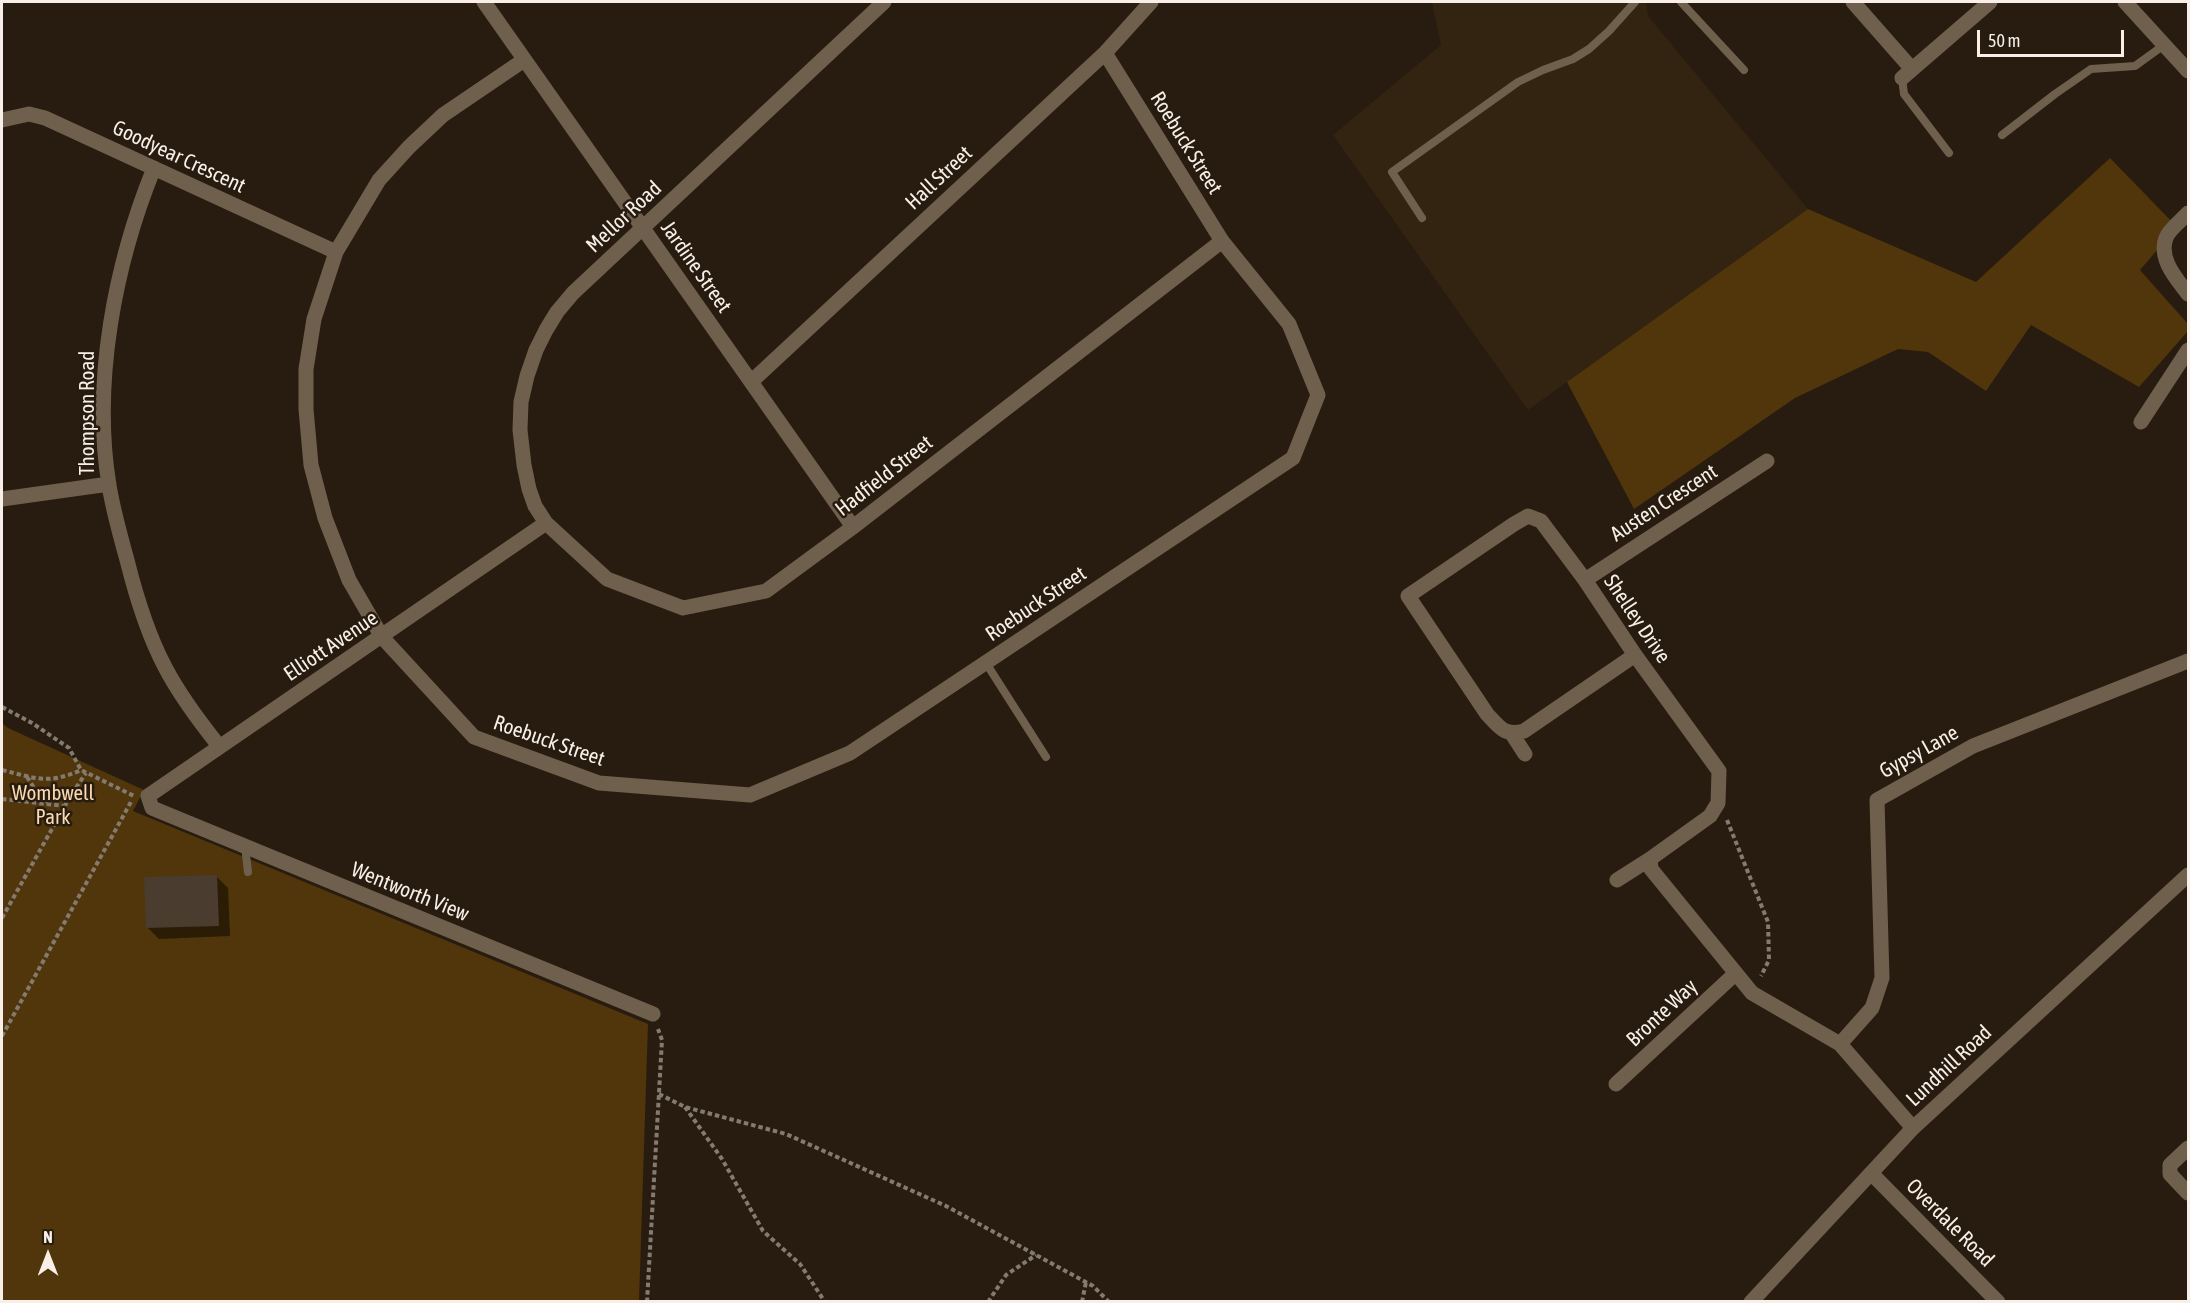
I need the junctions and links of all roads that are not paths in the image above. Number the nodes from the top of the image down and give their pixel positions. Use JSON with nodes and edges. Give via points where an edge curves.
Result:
{"nodes":[{"id":1,"x":484,"y":2,"type":"edge"},
{"id":2,"x":884,"y":2,"type":"edge"},
{"id":3,"x":1151,"y":2,"type":"edge"},
{"id":4,"x":1635,"y":2,"type":"edge"},
{"id":5,"x":1681,"y":2,"type":"edge"},
{"id":6,"x":1853,"y":2,"type":"edge"},
{"id":7,"x":1990,"y":2,"type":"edge"},
{"id":8,"x":2125,"y":2,"type":"edge"},
{"id":9,"x":2164,"y":45,"type":"junction"},
{"id":10,"x":1105,"y":53,"type":"junction"},
{"id":11,"x":524,"y":60,"type":"junction"},
{"id":12,"x":1744,"y":70,"type":"dead end"},
{"id":13,"x":2188,"y":71,"type":"edge"},
{"id":14,"x":1907,"y":73,"type":"junction"},
{"id":15,"x":2,"y":120,"type":"edge"},
{"id":16,"x":2002,"y":135,"type":"dead end"},
{"id":17,"x":1949,"y":153,"type":"dead end"},
{"id":18,"x":154,"y":168,"type":"junction"},
{"id":19,"x":2188,"y":213,"type":"edge"},
{"id":20,"x":1422,"y":218,"type":"dead end"},
{"id":21,"x":643,"y":228,"type":"junction"},
{"id":22,"x":1222,"y":241,"type":"junction"},
{"id":23,"x":336,"y":252,"type":"junction"},
{"id":24,"x":2188,"y":294,"type":"edge"},
{"id":25,"x":2188,"y":350,"type":"edge"},
{"id":26,"x":752,"y":381,"type":"junction"},
{"id":27,"x":2141,"y":422,"type":"dead end"},
{"id":28,"x":1767,"y":461,"type":"dead end"},
{"id":29,"x":109,"y":484,"type":"junction"},
{"id":30,"x":2,"y":499,"type":"edge"},
{"id":31,"x":546,"y":523,"type":"junction"},
{"id":32,"x":853,"y":527,"type":"junction"},
{"id":33,"x":1585,"y":580,"type":"junction"},
{"id":34,"x":382,"y":637,"type":"junction"},
{"id":35,"x":1635,"y":655,"type":"junction"},
{"id":36,"x":2188,"y":661,"type":"edge"},
{"id":37,"x":986,"y":663,"type":"junction"},
{"id":38,"x":1512,"y":734,"type":"junction"},
{"id":39,"x":219,"y":747,"type":"junction"},
{"id":40,"x":1525,"y":754,"type":"dead end"},
{"id":41,"x":1046,"y":757,"type":"dead end"},
{"id":42,"x":152,"y":808,"type":"joint"},
{"id":43,"x":245,"y":846,"type":"junction"},
{"id":44,"x":1650,"y":859,"type":"junction"},
{"id":45,"x":248,"y":872,"type":"dead end"},
{"id":46,"x":2188,"y":875,"type":"edge"},
{"id":47,"x":1617,"y":880,"type":"dead end"},
{"id":48,"x":1736,"y":973,"type":"junction"},
{"id":49,"x":653,"y":1014,"type":"road end"},
{"id":50,"x":1840,"y":1044,"type":"junction"},
{"id":51,"x":1616,"y":1084,"type":"dead end"},
{"id":52,"x":1913,"y":1128,"type":"junction"},
{"id":53,"x":2188,"y":1148,"type":"edge"},
{"id":54,"x":1872,"y":1174,"type":"junction"},
{"id":55,"x":2188,"y":1193,"type":"edge"},
{"id":56,"x":1751,"y":1302,"type":"edge"},
{"id":57,"x":1998,"y":1302,"type":"edge"}],
"edges":[{"from":1,"to":11,"type":"street","name":"Jardine Street"},
{"from":2,"to":21,"type":"street","name":"Mellor Road"},
{"from":3,"to":10,"type":"street","name":"Hall Street"},
{"from":4,"to":20,"type":"lane","via":[[1589,49],[1518,82],[1392,172]]},
{"from":5,"to":12,"type":"lane"},
{"from":6,"to":14,"type":"street"},
{"from":7,"to":14,"type":"street"},
{"from":8,"to":9,"type":"street"},
{"from":9,"to":13,"type":"street"},
{"from":9,"to":16,"type":"lane","via":[[2135,66],[2091,69]]},
{"from":10,"to":22,"type":"street","name":"Roebuck Street"},
{"from":10,"to":26,"type":"street","name":"Hall Street"},
{"from":11,"to":21,"type":"street","name":"Jardine Street"},
{"from":11,"to":23,"type":"street","name":"Roebuck Street","via":[[443,115],[395,162]]},
{"from":14,"to":17,"type":"lane","via":[[1904,94]]},
{"from":15,"to":18,"type":"street","name":"Goodyear Crescent","via":[[29,114],[45,118]]},
{"from":18,"to":23,"type":"street","name":"Goodyear Crescent"},
{"from":18,"to":29,"type":"street","name":"Thompson Road","via":[[127,249],[107,348],[104,430]]},
{"from":19,"to":24,"type":"street","via":[[2166,237],[2164,252],[2170,271]]},
{"from":21,"to":26,"type":"street","name":"Jardine Street"},
{"from":21,"to":31,"type":"street","name":"Mellor Road","via":[[556,312],[526,376],[520,430],[524,465],[535,506]]},
{"from":22,"to":32,"type":"street","name":"Hadfield Street"},
{"from":22,"to":37,"type":"street","name":"Roebuck Street","via":[[1289,324],[1318,395],[1293,458]]},
{"from":23,"to":34,"type":"street","name":"Roebuck Street","via":[[309,343],[306,409],[310,465],[349,580]]},
{"from":25,"to":27,"type":"street"},
{"from":26,"to":32,"type":"street","name":"Jardine Street"},
{"from":28,"to":33,"type":"street","name":"Austen Crescent"},
{"from":29,"to":30,"type":"street"},
{"from":29,"to":39,"type":"street","name":"Thompson Road","via":[[134,586],[164,666],[188,707]]},
{"from":31,"to":32,"type":"street","name":"Hadfield Street","via":[[607,579],[683,608],[766,591]]},
{"from":31,"to":34,"type":"street","name":"Elliott Avenue"},
{"from":33,"to":35,"type":"street","name":"Shelley Drive"},
{"from":33,"to":38,"type":"street","name":"Shelley Drive","via":[[1541,521],[1528,516],[1408,596],[1487,714]]},
{"from":34,"to":37,"type":"street","name":"Roebuck Street","via":[[474,737],[599,783],[750,795],[850,753]]},
{"from":34,"to":39,"type":"street","name":"Elliott Avenue"},
{"from":35,"to":38,"type":"street","via":[[1524,731]]},
{"from":35,"to":44,"type":"street","name":"Shelley Drive","via":[[1719,771],[1718,803],[1710,816]]},
{"from":36,"to":50,"type":"street","name":"Gypsy Lane","via":[[1973,746],[1877,800],[1882,978],[1872,1008]]},
{"from":37,"to":41,"type":"lane"},
{"from":38,"to":40,"type":"street"},
{"from":39,"to":42,"type":"street","name":"Elliott Avenue","via":[[148,796]]},
{"from":42,"to":43,"type":"street","name":"Wentworth View"},
{"from":43,"to":45,"type":"lane"},
{"from":43,"to":49,"type":"street","name":"Wentworth View"},
{"from":44,"to":47,"type":"street","name":"Shelley Drive"},
{"from":44,"to":48,"type":"street","via":[[1651,869]]},
{"from":46,"to":52,"type":"street","name":"Lundhill Road"},
{"from":48,"to":50,"type":"street","via":[[1752,993]]},
{"from":48,"to":51,"type":"street","name":"Bronte Way"},
{"from":50,"to":52,"type":"street"},
{"from":52,"to":54,"type":"street","name":"Lundhill Road"},
{"from":53,"to":55,"type":"street","via":[[2170,1166],[2170,1174]]},
{"from":54,"to":56,"type":"street","name":"Lundhill Road"},
{"from":54,"to":57,"type":"street","name":"Overdale Road"}]}
